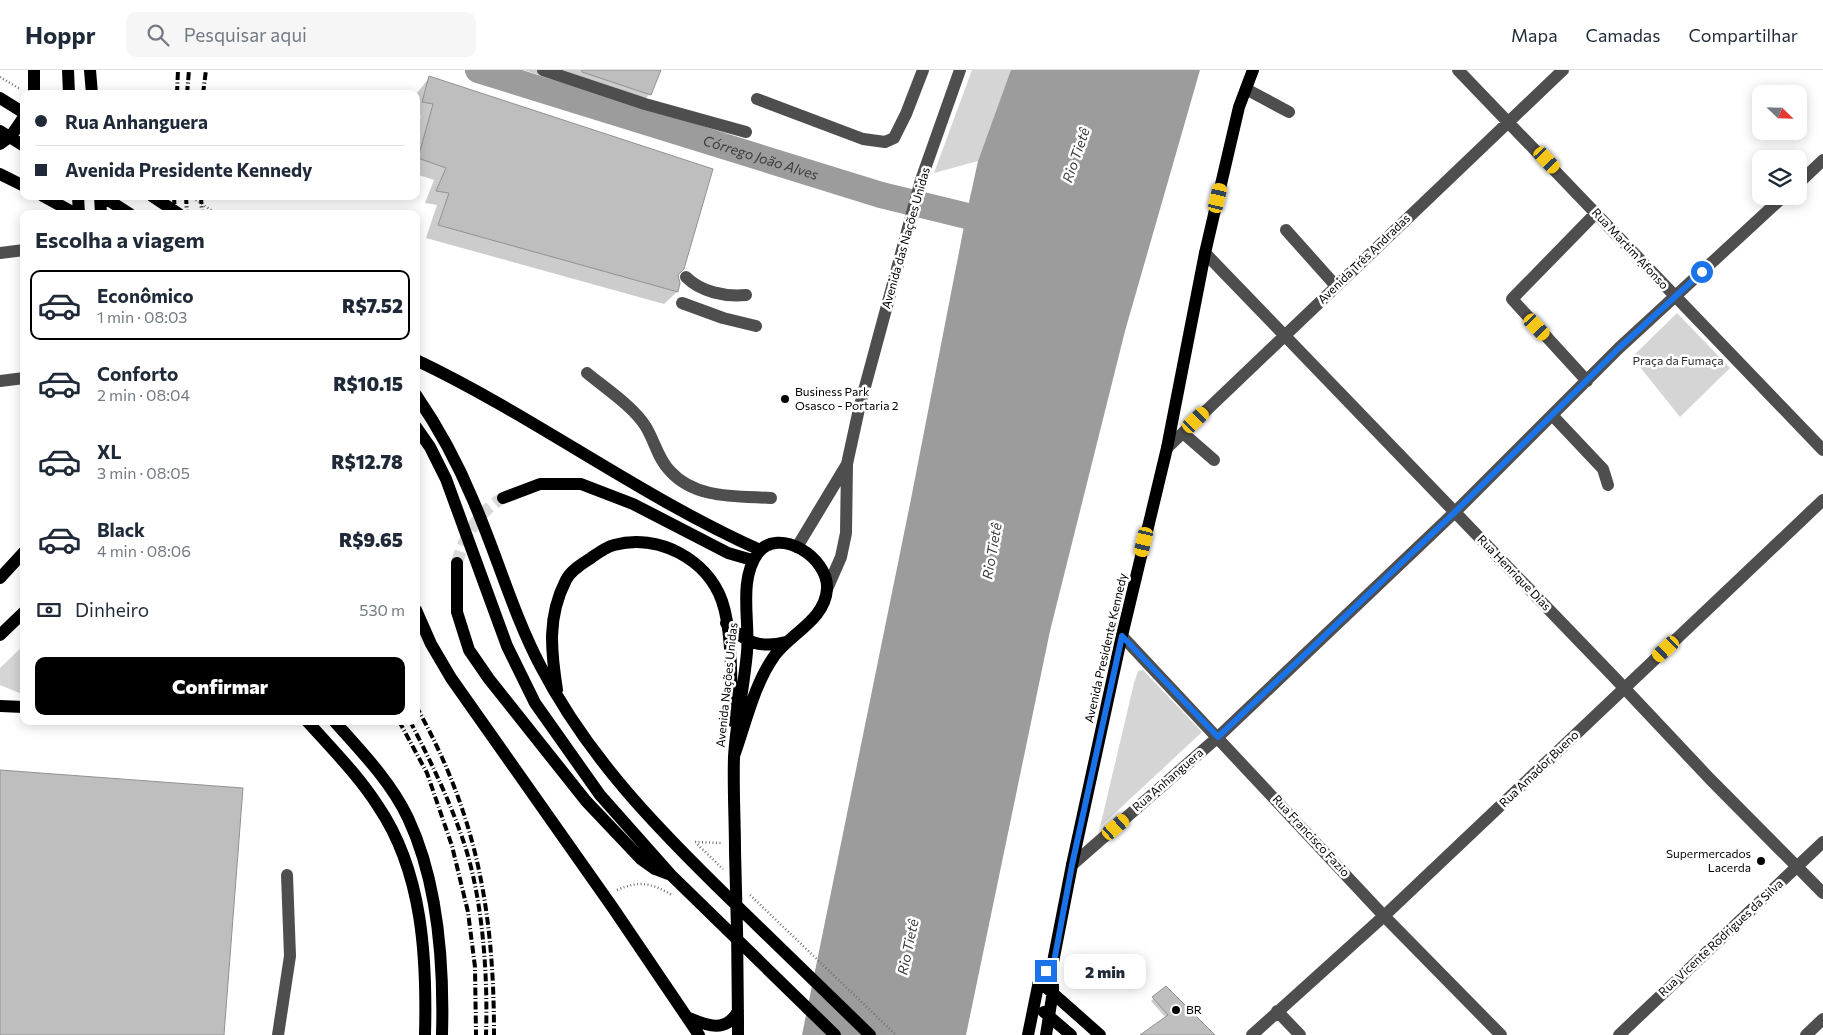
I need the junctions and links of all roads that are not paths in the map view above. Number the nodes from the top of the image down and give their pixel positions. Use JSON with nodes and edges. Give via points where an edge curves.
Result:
{"nodes":[{"id":1,"x":34,"y":70,"type":"edge"},
{"id":2,"x":68,"y":70,"type":"edge"},
{"id":3,"x":90,"y":70,"type":"edge"},
{"id":4,"x":543,"y":70,"type":"edge"},
{"id":5,"x":923,"y":70,"type":"edge"},
{"id":6,"x":960,"y":70,"type":"edge"},
{"id":7,"x":1254,"y":70,"type":"edge"},
{"id":8,"x":1458,"y":70,"type":"edge"},
{"id":9,"x":1563,"y":70,"type":"edge"},
{"id":10,"x":1246,"y":88,"type":"junction"},
{"id":11,"x":34,"y":90,"type":"edge"},
{"id":12,"x":69,"y":90,"type":"edge"},
{"id":13,"x":92,"y":90,"type":"edge"},
{"id":14,"x":0,"y":98,"type":"edge"},
{"id":15,"x":757,"y":99,"type":"dead end"},
{"id":16,"x":20,"y":112,"type":"edge"},
{"id":17,"x":1289,"y":112,"type":"dead end"},
{"id":18,"x":1510,"y":121,"type":"junction"},
{"id":19,"x":20,"y":122,"type":"edge"},
{"id":20,"x":0,"y":130,"type":"edge"},
{"id":21,"x":746,"y":132,"type":"dead end"},
{"id":22,"x":20,"y":143,"type":"edge"},
{"id":23,"x":0,"y":144,"type":"edge"},
{"id":24,"x":1823,"y":160,"type":"edge"},
{"id":25,"x":0,"y":174,"type":"edge"},
{"id":26,"x":1807,"y":175,"type":"edge"},
{"id":27,"x":20,"y":184,"type":"edge"},
{"id":28,"x":51,"y":200,"type":"edge"},
{"id":29,"x":107,"y":200,"type":"edge"},
{"id":30,"x":158,"y":200,"type":"edge"},
{"id":31,"x":1774,"y":205,"type":"edge"},
{"id":32,"x":70,"y":210,"type":"edge"},
{"id":33,"x":124,"y":210,"type":"edge"},
{"id":34,"x":173,"y":210,"type":"edge"},
{"id":35,"x":1596,"y":213,"type":"junction"},
{"id":36,"x":1286,"y":230,"type":"dead end"},
{"id":37,"x":20,"y":250,"type":"edge"},
{"id":38,"x":0,"y":253,"type":"edge"},
{"id":39,"x":1205,"y":253,"type":"junction"},
{"id":40,"x":686,"y":277,"type":"dead end"},
{"id":41,"x":1336,"y":286,"type":"junction"},
{"id":42,"x":746,"y":295,"type":"dead end"},
{"id":43,"x":1675,"y":297,"type":"junction"},
{"id":44,"x":682,"y":303,"type":"dead end"},
{"id":45,"x":756,"y":326,"type":"dead end"},
{"id":46,"x":1284,"y":335,"type":"junction"},
{"id":47,"x":420,"y":362,"type":"edge"},
{"id":48,"x":587,"y":373,"type":"dead end"},
{"id":49,"x":20,"y":378,"type":"edge"},
{"id":50,"x":0,"y":381,"type":"edge"},
{"id":51,"x":1587,"y":381,"type":"junction"},
{"id":52,"x":420,"y":402,"type":"edge"},
{"id":53,"x":1552,"y":415,"type":"junction"},
{"id":54,"x":420,"y":432,"type":"edge"},
{"id":55,"x":1183,"y":433,"type":"junction"},
{"id":56,"x":1167,"y":448,"type":"junction"},
{"id":57,"x":1823,"y":450,"type":"edge"},
{"id":58,"x":1214,"y":460,"type":"dead end"},
{"id":59,"x":847,"y":464,"type":"junction"},
{"id":60,"x":1608,"y":484,"type":"dead end"},
{"id":61,"x":503,"y":498,"type":"tunnel mouth"},
{"id":62,"x":771,"y":498,"type":"dead end"},
{"id":63,"x":1823,"y":500,"type":"edge"},
{"id":64,"x":1455,"y":512,"type":"junction"},
{"id":65,"x":796,"y":547,"type":"junction"},
{"id":66,"x":760,"y":550,"type":"junction"},
{"id":67,"x":20,"y":556,"type":"edge"},
{"id":68,"x":752,"y":560,"type":"junction"},
{"id":69,"x":457,"y":563,"type":"tunnel mouth"},
{"id":70,"x":0,"y":578,"type":"edge"},
{"id":71,"x":827,"y":589,"type":"junction"},
{"id":72,"x":20,"y":616,"type":"edge"},
{"id":73,"x":420,"y":619,"type":"edge"},
{"id":74,"x":726,"y":623,"type":"junction"},
{"id":75,"x":0,"y":635,"type":"edge"},
{"id":76,"x":1122,"y":636,"type":"junction"},
{"id":77,"x":748,"y":641,"type":"junction"},
{"id":78,"x":786,"y":642,"type":"junction"},
{"id":79,"x":1624,"y":688,"type":"junction"},
{"id":80,"x":558,"y":697,"type":"junction"},
{"id":81,"x":0,"y":706,"type":"edge"},
{"id":82,"x":20,"y":707,"type":"edge"},
{"id":83,"x":311,"y":725,"type":"edge"},
{"id":84,"x":337,"y":725,"type":"edge"},
{"id":85,"x":1218,"y":737,"type":"junction"},
{"id":86,"x":734,"y":756,"type":"junction"},
{"id":87,"x":1823,"y":842,"type":"edge"},
{"id":88,"x":1072,"y":865,"type":"junction"},
{"id":89,"x":1798,"y":866,"type":"junction"},
{"id":90,"x":287,"y":875,"type":"dead end"},
{"id":91,"x":671,"y":875,"type":"junction"},
{"id":92,"x":1823,"y":893,"type":"edge"},
{"id":93,"x":1384,"y":916,"type":"junction"},
{"id":94,"x":1054,"y":962,"type":"junction"},
{"id":95,"x":1039,"y":980,"type":"junction"},
{"id":96,"x":1053,"y":991,"type":"junction"},
{"id":97,"x":1034,"y":1005,"type":"junction"},
{"id":98,"x":738,"y":1011,"type":"junction"},
{"id":99,"x":1277,"y":1011,"type":"junction"},
{"id":100,"x":1050,"y":1016,"type":"junction"},
{"id":101,"x":689,"y":1018,"type":"junction"},
{"id":102,"x":1823,"y":1020,"type":"edge"},
{"id":103,"x":278,"y":1035,"type":"edge"},
{"id":104,"x":425,"y":1035,"type":"edge"},
{"id":105,"x":442,"y":1035,"type":"edge"},
{"id":106,"x":699,"y":1035,"type":"edge"},
{"id":107,"x":738,"y":1035,"type":"edge"},
{"id":108,"x":835,"y":1035,"type":"edge"},
{"id":109,"x":870,"y":1035,"type":"edge"},
{"id":110,"x":1028,"y":1035,"type":"edge"},
{"id":111,"x":1046,"y":1035,"type":"edge"},
{"id":112,"x":1071,"y":1035,"type":"edge"},
{"id":113,"x":1100,"y":1035,"type":"edge"},
{"id":114,"x":1252,"y":1035,"type":"edge"},
{"id":115,"x":1300,"y":1035,"type":"edge"},
{"id":116,"x":1500,"y":1035,"type":"edge"},
{"id":117,"x":1619,"y":1035,"type":"edge"},
{"id":118,"x":1806,"y":1035,"type":"edge"}],
"edges":[{"from":1,"to":11,"type":"main road"},
{"from":2,"to":12,"type":"main road"},
{"from":3,"to":13,"type":"main road"},
{"from":4,"to":21,"type":"street","via":[[645,104]]},
{"from":5,"to":15,"type":"street","via":[[894,138],[885,142],[863,139]]},
{"from":6,"to":59,"type":"street","name":"Avenida das Nações Unidas","via":[[921,180]]},
{"from":7,"to":10,"type":"main road","name":"Avenida Presidente Kennedy"},
{"from":8,"to":18,"type":"street","name":"Rua Martim Afonso"},
{"from":9,"to":18,"type":"street","name":"Avenida Três Andradas"},
{"from":10,"to":17,"type":"street"},
{"from":10,"to":39,"type":"main road","name":"Avenida Presidente Kennedy"},
{"from":14,"to":16,"type":"main road"},
{"from":18,"to":35,"type":"street","name":"Rua Martim Afonso"},
{"from":18,"to":41,"type":"street","name":"Avenida Três Andradas"},
{"from":19,"to":23,"type":"main road","via":[[12,136]]},
{"from":20,"to":22,"type":"main road"},
{"from":24,"to":26,"type":"street"},
{"from":25,"to":27,"type":"main road"},
{"from":28,"to":32,"type":"main road"},
{"from":29,"to":33,"type":"main road"},
{"from":30,"to":34,"type":"main road"},
{"from":31,"to":43,"type":"street","name":"Rua Anhanguera"},
{"from":35,"to":43,"type":"street","name":"Rua Martim Afonso"},
{"from":35,"to":51,"type":"street","via":[[1512,299]]},
{"from":36,"to":41,"type":"street"},
{"from":37,"to":38,"type":"street"},
{"from":39,"to":46,"type":"street","name":"Rua Henrique Dias"},
{"from":39,"to":56,"type":"main road","name":"Avenida Presidente Kennedy"},
{"from":40,"to":42,"type":"street","via":[[697,286],[728,297]]},
{"from":41,"to":46,"type":"street","name":"Avenida Três Andradas"},
{"from":43,"to":51,"type":"street","name":"Rua Anhanguera"},
{"from":43,"to":57,"type":"street","name":"Rua Martim Afonso"},
{"from":44,"to":45,"type":"street"},
{"from":46,"to":55,"type":"street","name":"Avenida Três Andradas"},
{"from":46,"to":64,"type":"street","name":"Rua Henrique Dias"},
{"from":47,"to":66,"type":"main road","via":[[594,458],[701,522]]},
{"from":48,"to":62,"type":"street","via":[[646,426],[670,471],[688,486],[717,496]]},
{"from":49,"to":50,"type":"street"},
{"from":51,"to":53,"type":"street","name":"Rua Anhanguera"},
{"from":52,"to":80,"type":"main road","via":[[473,499],[519,620]]},
{"from":53,"to":60,"type":"street","via":[[1603,469]]},
{"from":53,"to":64,"type":"street","name":"Rua Anhanguera"},
{"from":54,"to":91,"type":"main road","via":[[446,479],[507,646],[535,702],[600,795]]},
{"from":55,"to":56,"type":"street","name":"Avenida Três Andradas"},
{"from":55,"to":58,"type":"street"},
{"from":56,"to":76,"type":"main road","name":"Avenida Presidente Kennedy"},
{"from":59,"to":65,"type":"street"},
{"from":59,"to":71,"type":"street","via":[[846,532],[841,557]]},
{"from":61,"to":68,"type":"main road","via":[[540,484],[581,484],[633,504],[728,553]]},
{"from":63,"to":79,"type":"street","name":"Rua Amador Bueno"},
{"from":64,"to":79,"type":"street","name":"Rua Henrique Dias"},
{"from":64,"to":85,"type":"street","name":"Rua Anhanguera"},
{"from":65,"to":66,"type":"main road","via":[[779,544]]},
{"from":65,"to":71,"type":"main road","via":[[817,560]]},
{"from":66,"to":68,"type":"main road","name":"Avenida Nações Unidas"},
{"from":67,"to":70,"type":"main road"},
{"from":68,"to":77,"type":"main road","name":"Avenida Nações Unidas","via":[[747,585]]},
{"from":69,"to":91,"type":"main road","via":[[457,612],[470,650],[489,680],[586,801],[641,859],[654,869]]},
{"from":71,"to":78,"type":"main road","name":"Avenida Nações Unidas","via":[[818,613]]},
{"from":72,"to":75,"type":"main road"},
{"from":73,"to":101,"type":"main road","via":[[451,678]]},
{"from":74,"to":77,"type":"main road"},
{"from":74,"to":80,"type":"main road","via":[[722,601],[689,558],[654,544],[614,545],[576,567],[567,578],[555,606],[551,653]]},
{"from":74,"to":86,"type":"main road"},
{"from":76,"to":85,"type":"street","name":"Rua Francisco Fazio"},
{"from":76,"to":88,"type":"main road","name":"Avenida Presidente Kennedy"},
{"from":77,"to":78,"type":"main road","via":[[771,646]]},
{"from":77,"to":86,"type":"main road","name":"Avenida Nações Unidas"},
{"from":78,"to":86,"type":"main road","name":"Avenida Nações Unidas","via":[[761,678]]},
{"from":79,"to":89,"type":"street","name":"Rua Henrique Dias"},
{"from":79,"to":93,"type":"street","name":"Rua Amador Bueno"},
{"from":80,"to":109,"type":"main road","via":[[585,740],[641,811]]},
{"from":81,"to":82,"type":"main road"},
{"from":83,"to":104,"type":"main road","via":[[379,807],[407,864],[417,904]]},
{"from":84,"to":105,"type":"main road","via":[[396,798],[408,817],[420,848],[434,906]]},
{"from":85,"to":88,"type":"street","name":"Rua Anhanguera"},
{"from":85,"to":93,"type":"street","name":"Rua Francisco Fazio"},
{"from":86,"to":98,"type":"main road","name":"Avenida Nações Unidas"},
{"from":87,"to":89,"type":"street","name":"Rua Vicente Rodrigues da Silva"},
{"from":88,"to":94,"type":"main road","name":"Avenida Presidente Kennedy"},
{"from":89,"to":92,"type":"street","name":"Rua Henrique Dias"},
{"from":89,"to":117,"type":"street","name":"Rua Vicente Rodrigues da Silva"},
{"from":90,"to":103,"type":"street","via":[[290,956]]},
{"from":91,"to":108,"type":"main road"},
{"from":93,"to":99,"type":"street","name":"Rua Amador Bueno"},
{"from":93,"to":116,"type":"street","name":"Rua Francisco Fazio"},
{"from":94,"to":95,"type":"main road","name":"Avenida Presidente Kennedy"},
{"from":94,"to":96,"type":"main road","name":"Avenida Presidente Kennedy"},
{"from":95,"to":96,"type":"main road"},
{"from":95,"to":97,"type":"main road","name":"Avenida Presidente Kennedy"},
{"from":96,"to":100,"type":"main road","name":"Avenida Presidente Kennedy"},
{"from":96,"to":113,"type":"main road"},
{"from":97,"to":100,"type":"main road"},
{"from":97,"to":110,"type":"main road","name":"Avenida Presidente Kennedy"},
{"from":98,"to":101,"type":"main road","via":[[730,1022],[721,1026],[710,1027]]},
{"from":98,"to":107,"type":"main road","name":"Avenida Nações Unidas"},
{"from":99,"to":114,"type":"street","name":"Rua Amador Bueno"},
{"from":99,"to":115,"type":"street"},
{"from":100,"to":111,"type":"main road","name":"Avenida Presidente Kennedy"},
{"from":100,"to":112,"type":"main road"},
{"from":101,"to":106,"type":"main road"},
{"from":102,"to":118,"type":"street"}]}
